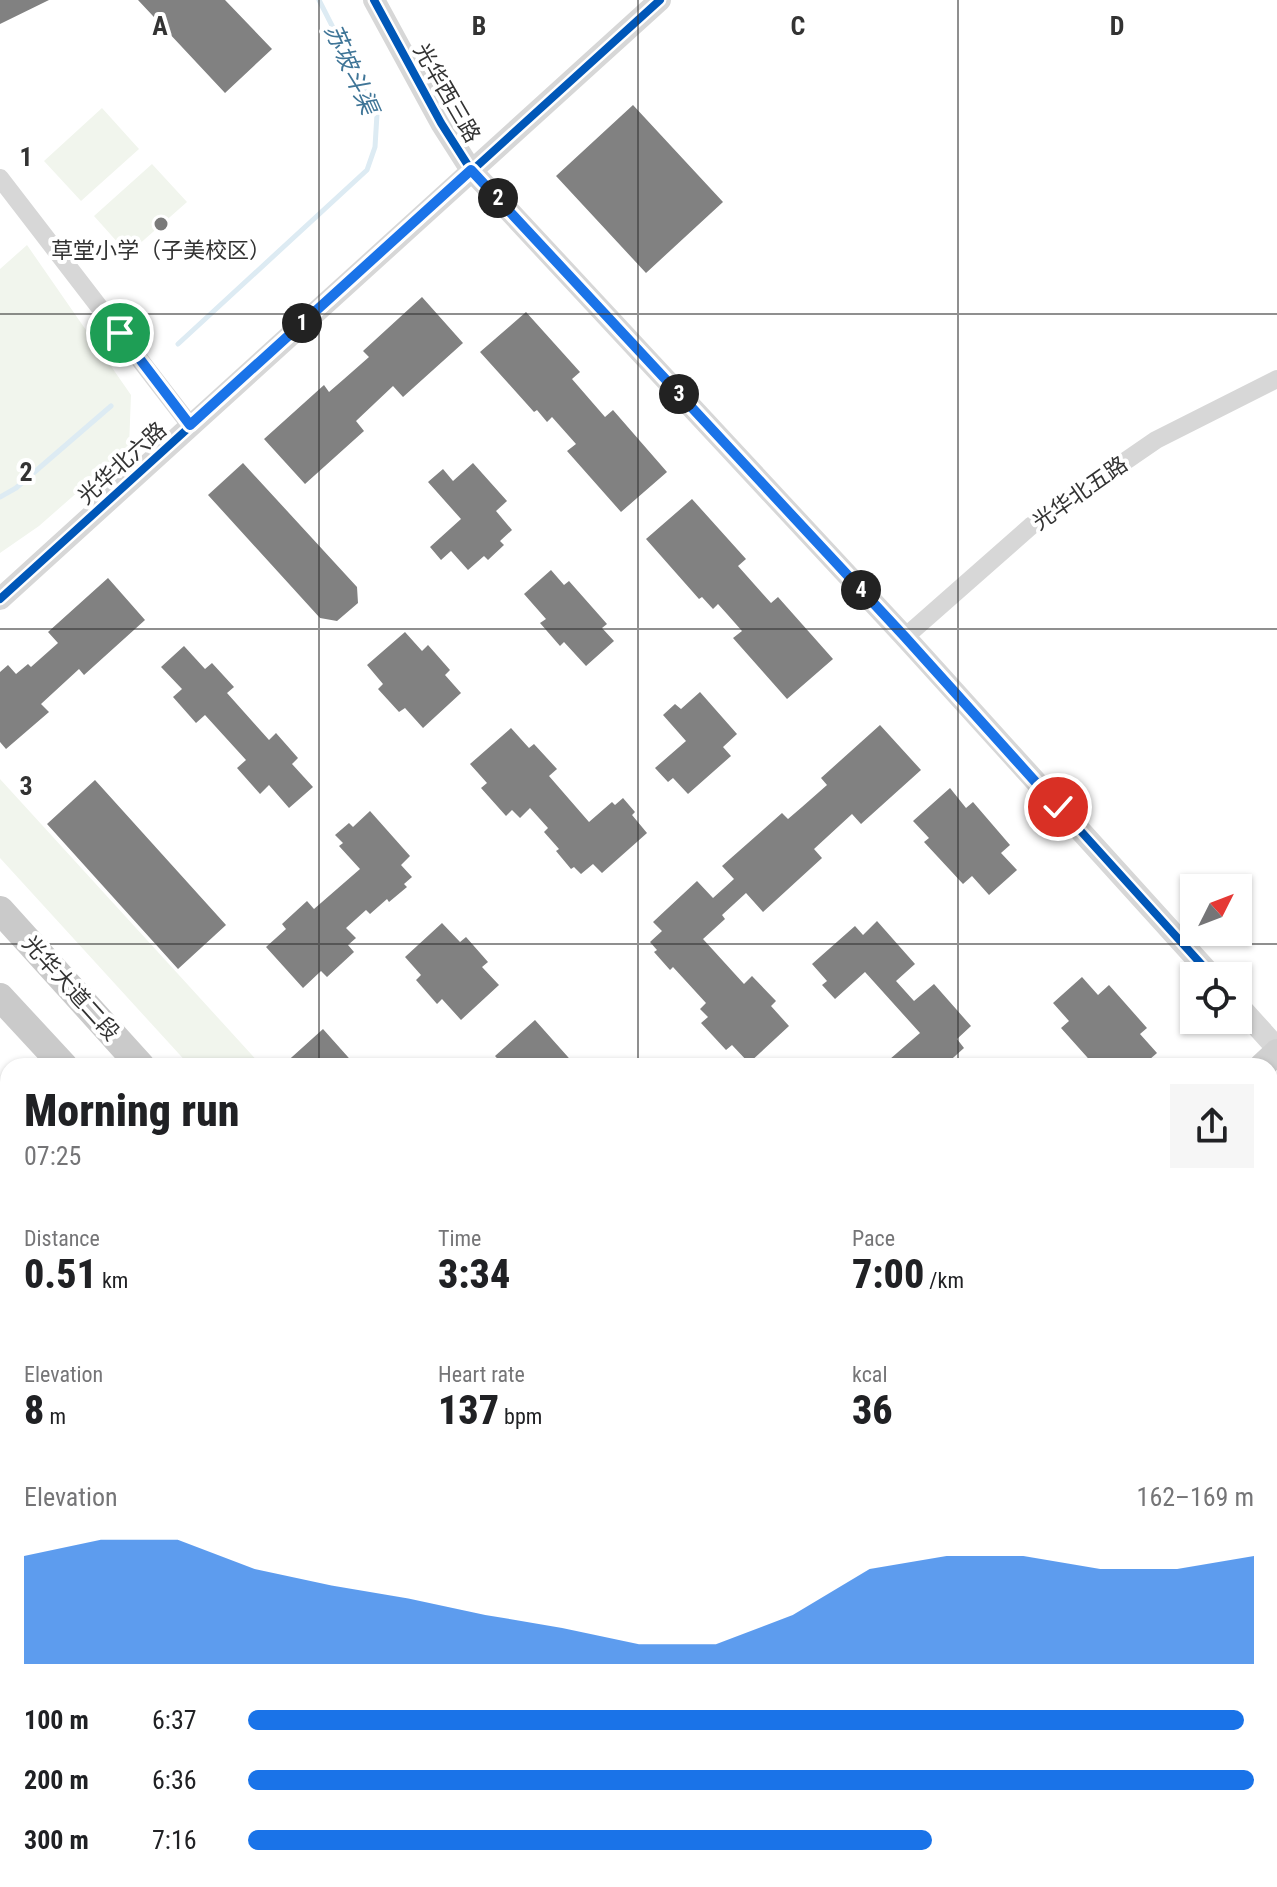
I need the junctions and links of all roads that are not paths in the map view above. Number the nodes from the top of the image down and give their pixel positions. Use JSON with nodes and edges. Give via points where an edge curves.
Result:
{"nodes":[{"id":1,"x":374,"y":0,"type":"edge"},
{"id":2,"x":660,"y":0,"type":"edge"},
{"id":3,"x":471,"y":170,"type":"junction"},
{"id":4,"x":0,"y":178,"type":"edge"},
{"id":5,"x":1277,"y":379,"type":"edge"},
{"id":6,"x":190,"y":425,"type":"junction"},
{"id":7,"x":0,"y":599,"type":"edge"},
{"id":8,"x":905,"y":637,"type":"junction"},
{"id":9,"x":0,"y":910,"type":"edge"},
{"id":10,"x":1199,"y":962,"type":"edge"},
{"id":11,"x":0,"y":997,"type":"edge"},
{"id":12,"x":1252,"y":1021,"type":"edge"},
{"id":13,"x":1277,"y":1050,"type":"edge"},
{"id":14,"x":57,"y":1058,"type":"edge"},
{"id":15,"x":134,"y":1058,"type":"edge"}],
"edges":[{"from":1,"to":3,"type":"street","name":"光华西三路"},
{"from":2,"to":3,"type":"street","name":"光华北六路"},
{"from":3,"to":6,"type":"street","name":"光华北六路"},
{"from":3,"to":8,"type":"street","name":"光华西三路"},
{"from":4,"to":6,"type":"street"},
{"from":5,"to":8,"type":"street","name":"光华北五路","via":[[1156,440],[1031,526]]},
{"from":6,"to":7,"type":"street","name":"光华北六路"},
{"from":8,"to":10,"type":"street","name":"光华西三路"},
{"from":9,"to":15,"type":"main road","name":"光华大道二段"},
{"from":11,"to":14,"type":"main road"},
{"from":12,"to":13,"type":"street"}]}
